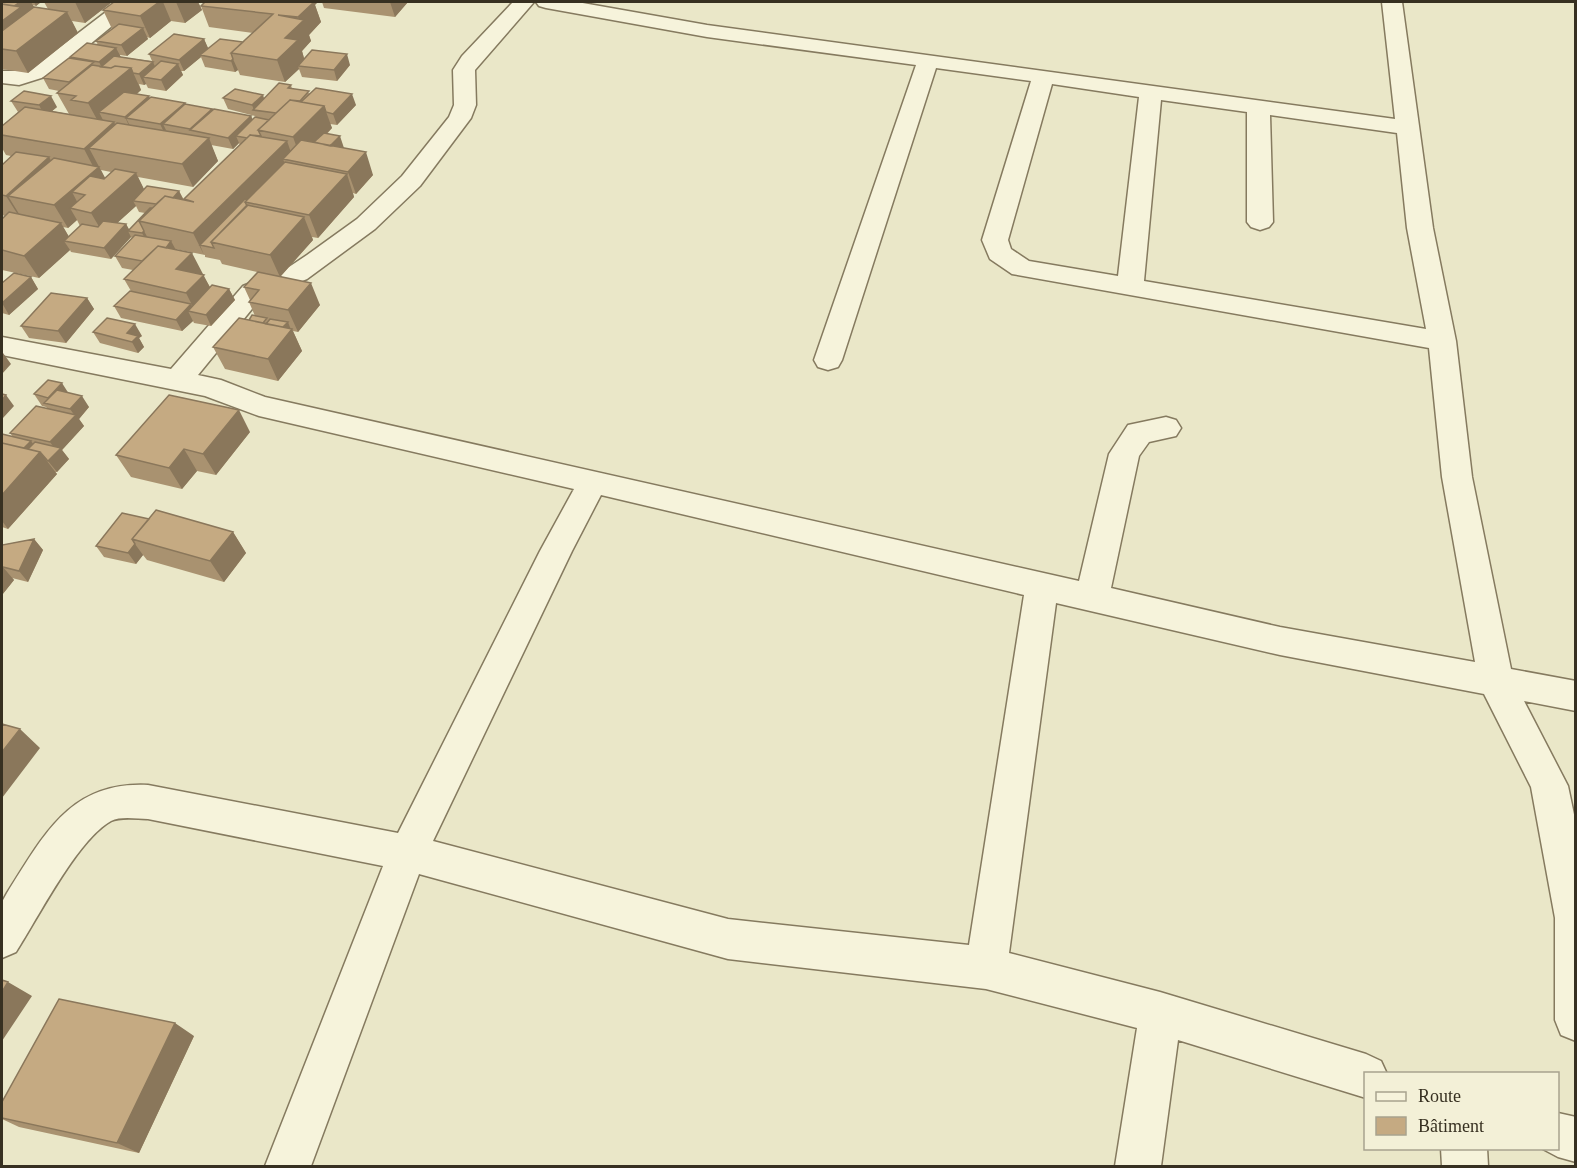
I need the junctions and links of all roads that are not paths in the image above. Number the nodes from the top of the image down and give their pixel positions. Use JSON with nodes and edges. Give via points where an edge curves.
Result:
{"nodes":[{"id":1,"x":131,"y":2,"type":"edge"},
{"id":2,"x":524,"y":2,"type":"edge"},
{"id":3,"x":546,"y":2,"type":"edge"},
{"id":4,"x":1392,"y":2,"type":"edge"},
{"id":5,"x":928,"y":60,"type":"junction"},
{"id":6,"x":1042,"y":76,"type":"junction"},
{"id":7,"x":2,"y":77,"type":"edge"},
{"id":8,"x":1151,"y":92,"type":"junction"},
{"id":9,"x":1258,"y":107,"type":"junction"},
{"id":10,"x":1408,"y":128,"type":"junction"},
{"id":11,"x":1260,"y":222,"type":"dead end"},
{"id":12,"x":1130,"y":286,"type":"junction"},
{"id":13,"x":1442,"y":341,"type":"junction"},
{"id":14,"x":2,"y":346,"type":"edge"},
{"id":15,"x":828,"y":360,"type":"dead end"},
{"id":16,"x":177,"y":381,"type":"junction"},
{"id":17,"x":1166,"y":428,"type":"dead end"},
{"id":18,"x":593,"y":482,"type":"junction"},
{"id":19,"x":1042,"y":586,"type":"junction"},
{"id":20,"x":1092,"y":597,"type":"junction"},
{"id":21,"x":1496,"y":682,"type":"junction"},
{"id":22,"x":1575,"y":696,"type":"edge"},
{"id":23,"x":408,"y":853,"type":"junction"},
{"id":24,"x":2,"y":938,"type":"edge"},
{"id":25,"x":986,"y":968,"type":"junction"},
{"id":26,"x":1160,"y":1013,"type":"junction"},
{"id":27,"x":1575,"y":1020,"type":"edge"},
{"id":28,"x":1364,"y":1076,"type":"edge"},
{"id":29,"x":1559,"y":1136,"type":"edge"},
{"id":30,"x":1575,"y":1140,"type":"edge"},
{"id":31,"x":1464,"y":1150,"type":"edge"},
{"id":32,"x":288,"y":1167,"type":"edge"},
{"id":33,"x":1138,"y":1167,"type":"edge"},
{"id":34,"x":1465,"y":1167,"type":"edge"}],
"edges":[{"from":1,"to":7,"type":"street","via":[[46,69],[19,78]]},
{"from":2,"to":16,"type":"street","via":[[464,70],[465,105],[460,118],[411,181],[336,247],[298,273],[252,292]]},
{"from":3,"to":5,"type":"street","via":[[707,31]]},
{"from":4,"to":10,"type":"street"},
{"from":5,"to":6,"type":"street"},
{"from":5,"to":15,"type":"street"},
{"from":6,"to":8,"type":"street"},
{"from":6,"to":12,"type":"street","via":[[995,240],[999,253],[1022,267]]},
{"from":8,"to":9,"type":"street"},
{"from":8,"to":12,"type":"street"},
{"from":9,"to":10,"type":"street"},
{"from":9,"to":11,"type":"street"},
{"from":10,"to":13,"type":"street","via":[[1419,228]]},
{"from":12,"to":13,"type":"street"},
{"from":13,"to":21,"type":"street","via":[[1457,477]]},
{"from":14,"to":16,"type":"street"},
{"from":16,"to":18,"type":"street","via":[[211,387],[259,406]]},
{"from":17,"to":20,"type":"street","via":[[1139,433],[1124,454]]},
{"from":18,"to":19,"type":"street"},
{"from":18,"to":23,"type":"street"},
{"from":19,"to":20,"type":"street"},
{"from":19,"to":25,"type":"street"},
{"from":20,"to":21,"type":"street","via":[[1280,641]]},
{"from":21,"to":22,"type":"street"},
{"from":21,"to":27,"type":"street","via":[[1549,786],[1575,918]]},
{"from":23,"to":24,"type":"street","via":[[182,807],[122,800],[98,809],[77,826]]},
{"from":23,"to":25,"type":"street","via":[[728,939]]},
{"from":23,"to":32,"type":"street"},
{"from":25,"to":26,"type":"street"},
{"from":26,"to":28,"type":"street"},
{"from":26,"to":33,"type":"street"},
{"from":29,"to":30,"type":"street"},
{"from":31,"to":34,"type":"street"}]}
